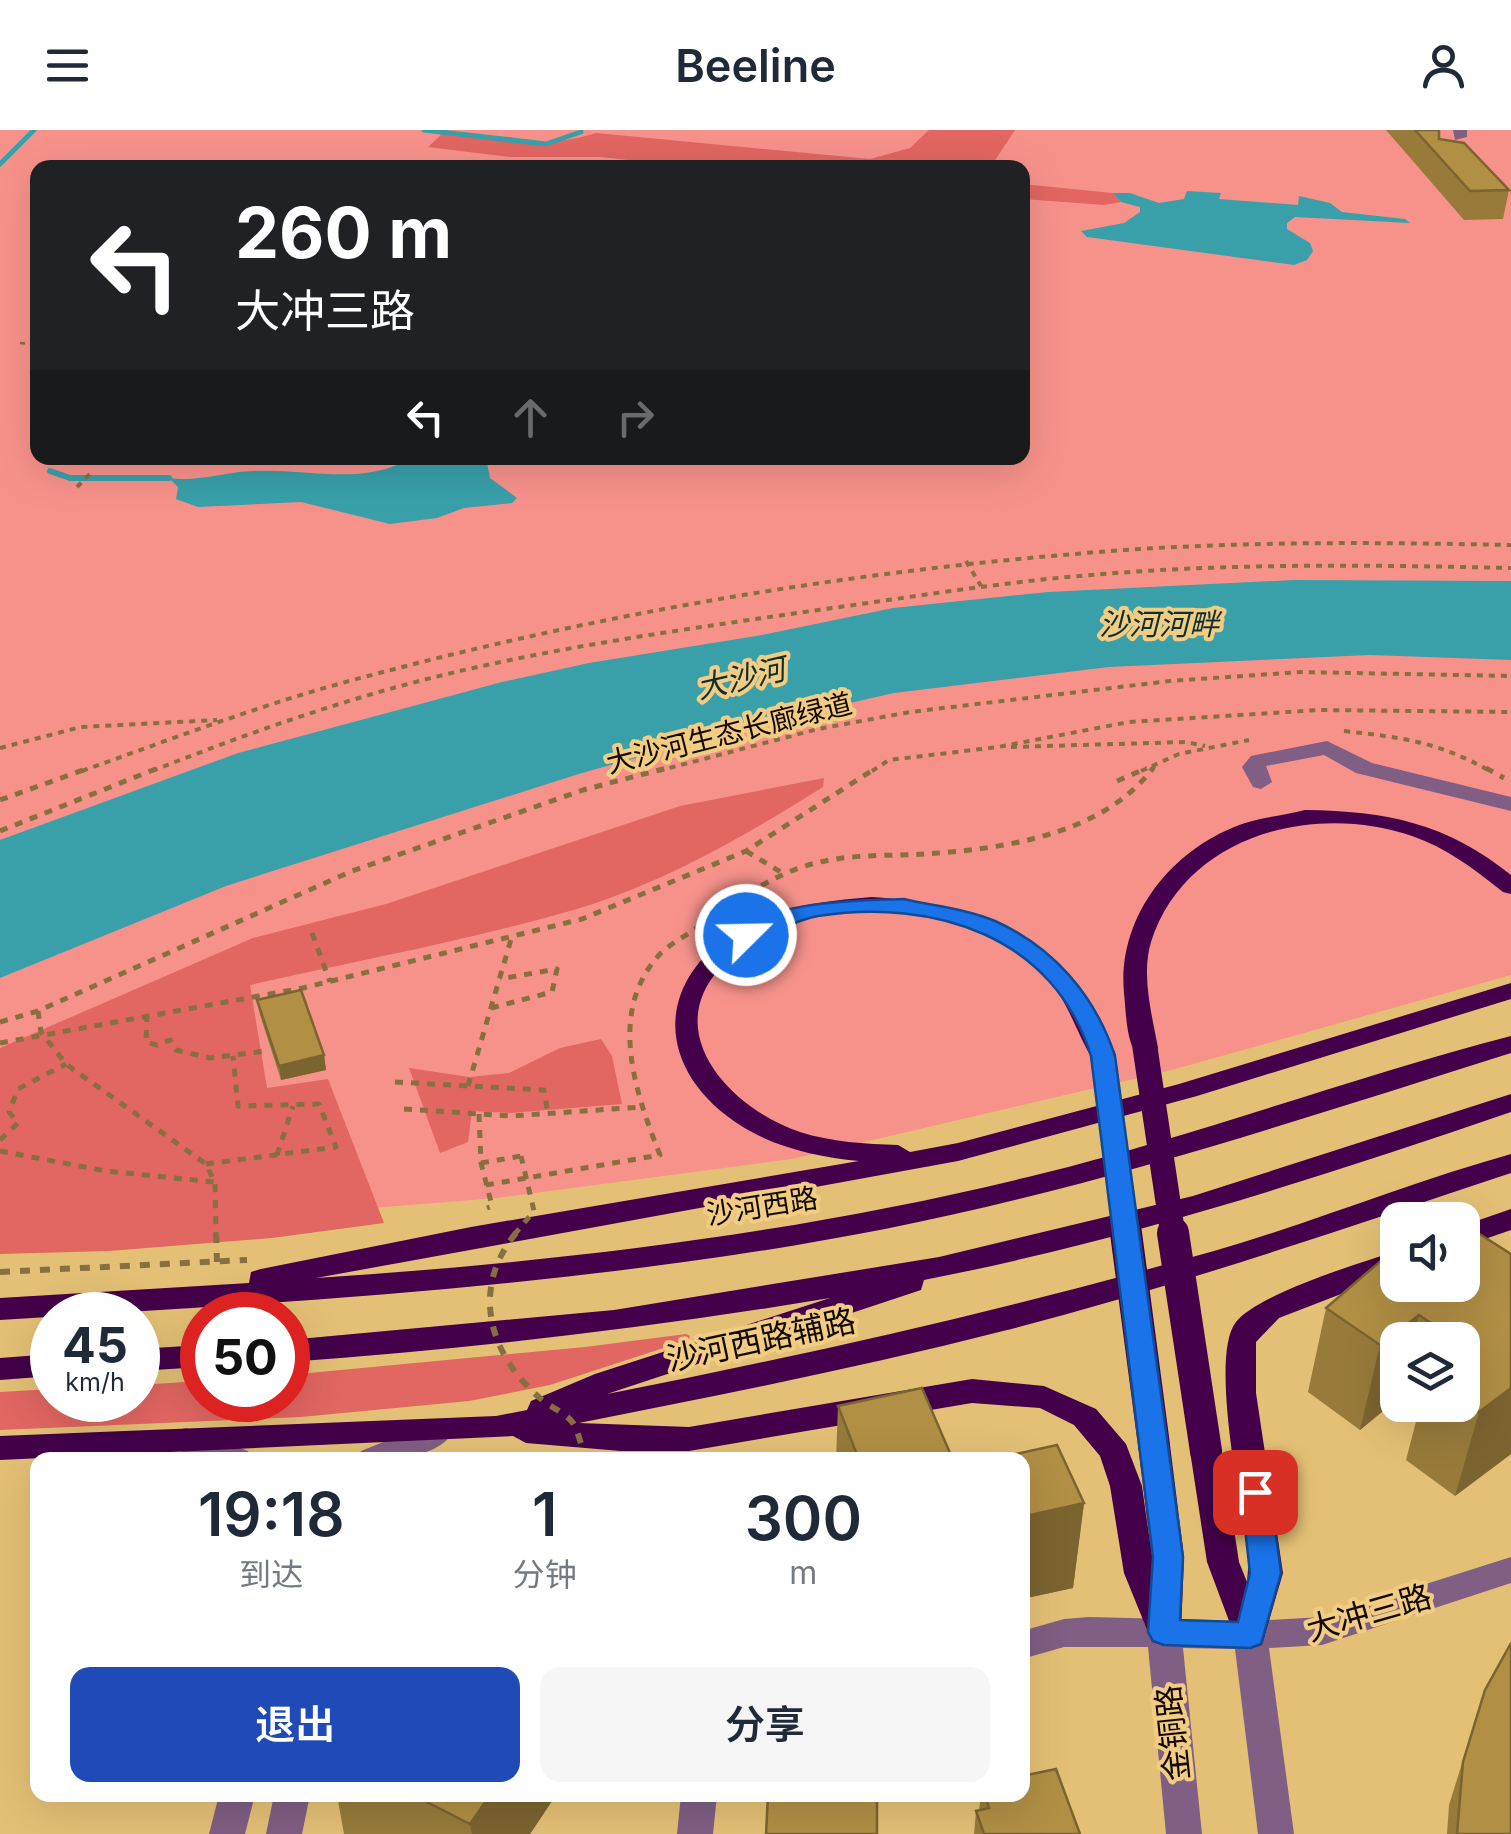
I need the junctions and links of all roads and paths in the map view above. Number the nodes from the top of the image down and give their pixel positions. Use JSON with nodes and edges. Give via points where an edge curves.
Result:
{"nodes":[{"id":1,"x":20,"y":343,"type":"dead end"},
{"id":2,"x":30,"y":344,"type":"edge"},
{"id":3,"x":92,"y":472,"type":"dead end"},
{"id":4,"x":77,"y":487,"type":"dead end"},
{"id":5,"x":1509,"y":545,"type":"edge"},
{"id":6,"x":966,"y":561,"type":"junction"},
{"id":7,"x":1511,"y":568,"type":"edge"},
{"id":8,"x":981,"y":586,"type":"junction"},
{"id":9,"x":1511,"y":676,"type":"edge"},
{"id":10,"x":1511,"y":712,"type":"edge"},
{"id":11,"x":225,"y":720,"type":"junction"},
{"id":12,"x":1208,"y":746,"type":"dead end"},
{"id":13,"x":998,"y":747,"type":"junction"},
{"id":14,"x":0,"y":748,"type":"edge"},
{"id":15,"x":1156,"y":764,"type":"dead end"},
{"id":16,"x":1261,"y":782,"type":"dead end"},
{"id":17,"x":0,"y":800,"type":"edge"},
{"id":18,"x":1511,"y":804,"type":"edge"},
{"id":19,"x":0,"y":831,"type":"edge"},
{"id":20,"x":746,"y":851,"type":"junction"},
{"id":21,"x":784,"y":874,"type":"junction"},
{"id":22,"x":1511,"y":887,"type":"edge"},
{"id":23,"x":312,"y":932,"type":"dead end"},
{"id":24,"x":512,"y":936,"type":"junction"},
{"id":25,"x":500,"y":978,"type":"junction"},
{"id":26,"x":330,"y":982,"type":"junction"},
{"id":27,"x":1511,"y":991,"type":"edge"},
{"id":28,"x":491,"y":1008,"type":"junction"},
{"id":29,"x":38,"y":1011,"type":"junction"},
{"id":30,"x":147,"y":1014,"type":"junction"},
{"id":31,"x":0,"y":1022,"type":"edge"},
{"id":32,"x":41,"y":1032,"type":"junction"},
{"id":33,"x":0,"y":1042,"type":"edge"},
{"id":34,"x":1511,"y":1044,"type":"edge"},
{"id":35,"x":266,"y":1052,"type":"edge"},
{"id":36,"x":233,"y":1056,"type":"junction"},
{"id":37,"x":66,"y":1064,"type":"junction"},
{"id":38,"x":395,"y":1082,"type":"dead end"},
{"id":39,"x":468,"y":1086,"type":"junction"},
{"id":40,"x":1511,"y":1103,"type":"edge"},
{"id":41,"x":294,"y":1105,"type":"junction"},
{"id":42,"x":641,"y":1107,"type":"junction"},
{"id":43,"x":404,"y":1109,"type":"dead end"},
{"id":44,"x":479,"y":1114,"type":"junction"},
{"id":45,"x":548,"y":1114,"type":"junction"},
{"id":46,"x":0,"y":1140,"type":"edge"},
{"id":47,"x":0,"y":1150,"type":"edge"},
{"id":48,"x":958,"y":1152,"type":"junction"},
{"id":49,"x":277,"y":1155,"type":"junction"},
{"id":50,"x":481,"y":1163,"type":"junction"},
{"id":51,"x":1511,"y":1163,"type":"edge"},
{"id":52,"x":206,"y":1164,"type":"junction"},
{"id":53,"x":215,"y":1182,"type":"junction"},
{"id":54,"x":486,"y":1184,"type":"junction"},
{"id":55,"x":476,"y":1210,"type":"dead end"},
{"id":56,"x":1511,"y":1218,"type":"edge"},
{"id":57,"x":1480,"y":1229,"type":"edge"},
{"id":58,"x":992,"y":1254,"type":"junction"},
{"id":59,"x":264,"y":1258,"type":"dead end"},
{"id":60,"x":217,"y":1262,"type":"junction"},
{"id":61,"x":1380,"y":1268,"type":"edge"},
{"id":62,"x":0,"y":1272,"type":"edge"},
{"id":63,"x":160,"y":1300,"type":"edge"},
{"id":64,"x":160,"y":1300,"type":"edge"},
{"id":65,"x":30,"y":1307,"type":"edge"},
{"id":66,"x":0,"y":1309,"type":"edge"},
{"id":67,"x":310,"y":1349,"type":"edge"},
{"id":68,"x":30,"y":1366,"type":"edge"},
{"id":69,"x":0,"y":1368,"type":"edge"},
{"id":70,"x":496,"y":1428,"type":"junction"},
{"id":71,"x":437,"y":1432,"type":"junction"},
{"id":72,"x":186,"y":1440,"type":"junction"},
{"id":73,"x":0,"y":1448,"type":"edge"},
{"id":74,"x":217,"y":1452,"type":"edge"},
{"id":75,"x":391,"y":1452,"type":"edge"},
{"id":76,"x":583,"y":1452,"type":"edge"},
{"id":77,"x":1511,"y":1570,"type":"edge"},
{"id":78,"x":1164,"y":1632,"type":"junction"},
{"id":79,"x":1250,"y":1635,"type":"junction"},
{"id":80,"x":1030,"y":1643,"type":"edge"},
{"id":81,"x":235,"y":1802,"type":"edge"},
{"id":82,"x":291,"y":1802,"type":"edge"},
{"id":83,"x":697,"y":1802,"type":"edge"},
{"id":84,"x":228,"y":1834,"type":"edge"},
{"id":85,"x":284,"y":1834,"type":"edge"},
{"id":86,"x":695,"y":1834,"type":"edge"},
{"id":87,"x":1184,"y":1834,"type":"edge"},
{"id":88,"x":1276,"y":1834,"type":"edge"}],
"edges":[{"from":1,"to":2,"type":"path"},
{"from":3,"to":4,"type":"path"},
{"from":5,"to":6,"type":"path","via":[[1208,544]]},
{"from":6,"to":8,"type":"path"},
{"from":6,"to":11,"type":"path","via":[[628,613],[364,677]]},
{"from":7,"to":8,"type":"path","via":[[1211,568]]},
{"from":8,"to":19,"type":"path","via":[[738,620],[428,679],[276,723]]},
{"from":9,"to":29,"type":"path","name":"大沙河生态长廊绿道","via":[[1301,672],[1170,682],[818,729],[584,790],[352,870]]},
{"from":10,"to":13,"type":"path","via":[[1319,710],[1129,722]]},
{"from":11,"to":14,"type":"path","via":[[81,727]]},
{"from":11,"to":17,"type":"path"},
{"from":12,"to":13,"type":"path"},
{"from":13,"to":20,"type":"path","via":[[888,760]]},
{"from":15,"to":21,"type":"path","via":[[1134,794],[1104,814],[1054,829],[998,845],[825,861]]},
{"from":16,"to":18,"type":"street","via":[[1253,767],[1259,760],[1328,748],[1364,768]]},
{"from":20,"to":21,"type":"path"},
{"from":20,"to":24,"type":"path","via":[[582,919]]},
{"from":21,"to":42,"type":"path","via":[[661,953],[645,974],[630,1009],[629,1041]]},
{"from":22,"to":79,"type":"main road","bridge":true,"via":[[1472,854],[1392,825],[1315,817],[1271,823],[1195,856],[1152,910],[1138,943],[1144,1048],[1222,1562]]},
{"from":23,"to":26,"type":"path"},
{"from":24,"to":25,"type":"path"},
{"from":24,"to":26,"type":"path"},
{"from":25,"to":28,"type":"path"},
{"from":25,"to":28,"type":"path","via":[[558,968],[552,992]]},
{"from":26,"to":30,"type":"path"},
{"from":27,"to":48,"type":"main road"},
{"from":28,"to":39,"type":"path"},
{"from":29,"to":31,"type":"path","name":"大沙河生态长廊绿道"},
{"from":29,"to":32,"type":"path"},
{"from":30,"to":32,"type":"path"},
{"from":30,"to":36,"type":"path","via":[[146,1042],[170,1040],[176,1050]]},
{"from":32,"to":33,"type":"path"},
{"from":32,"to":37,"type":"path"},
{"from":34,"to":64,"type":"main road","name":"沙河西路","via":[[1091,1173],[886,1218],[547,1270]]},
{"from":35,"to":36,"type":"path"},
{"from":36,"to":41,"type":"path","via":[[238,1106]]},
{"from":37,"to":46,"type":"path","via":[[18,1089],[8,1112],[18,1123]]},
{"from":37,"to":52,"type":"path"},
{"from":38,"to":39,"type":"path"},
{"from":39,"to":45,"type":"path","via":[[544,1090]]},
{"from":40,"to":58,"type":"main road","via":[[1168,1212]]},
{"from":41,"to":49,"type":"path"},
{"from":41,"to":49,"type":"path","via":[[319,1104],[336,1147]]},
{"from":42,"to":45,"type":"path"},
{"from":42,"to":54,"type":"path","via":[[660,1155]]},
{"from":43,"to":44,"type":"path"},
{"from":44,"to":45,"type":"path"},
{"from":44,"to":50,"type":"path"},
{"from":47,"to":53,"type":"path","via":[[140,1179]]},
{"from":48,"to":63,"type":"main road"},
{"from":48,"to":78,"type":"main road","bridge":true,"via":[[824,1146],[778,1134],[743,1115],[696,1067],[686,1040],[694,987],[746,935],[793,916],[875,904],[984,925],[1037,954],[1083,1008],[1103,1056],[1154,1445],[1168,1557]]},
{"from":49,"to":52,"type":"path"},
{"from":50,"to":54,"type":"path"},
{"from":50,"to":76,"type":"path","bridge":true,"via":[[521,1156],[534,1211],[501,1252],[488,1299],[498,1351],[541,1402],[572,1420]]},
{"from":51,"to":70,"type":"main road","name":"沙河西路辅路","via":[[1226,1258],[1004,1320]]},
{"from":52,"to":53,"type":"path"},
{"from":53,"to":60,"type":"path"},
{"from":54,"to":55,"type":"path","via":[[492,1206]]},
{"from":56,"to":57,"type":"main road"},
{"from":58,"to":67,"type":"main road","via":[[655,1314]]},
{"from":58,"to":70,"type":"main road","via":[[606,1382]]},
{"from":59,"to":60,"type":"path"},
{"from":60,"to":62,"type":"path"},
{"from":61,"to":79,"type":"main road","via":[[1270,1310],[1241,1342],[1241,1393],[1266,1573]]},
{"from":65,"to":66,"type":"main road","name":"沙河西路"},
{"from":68,"to":69,"type":"main road"},
{"from":70,"to":71,"type":"main road","name":"沙河西路辅路"},
{"from":70,"to":78,"type":"main road","via":[[689,1439],[972,1391],[1044,1395],[1094,1424],[1118,1457],[1134,1553]]},
{"from":71,"to":72,"type":"main road","name":"沙河西路辅路"},
{"from":71,"to":75,"type":"street"},
{"from":72,"to":73,"type":"main road","name":"沙河西路辅路"},
{"from":72,"to":74,"type":"street"},
{"from":77,"to":79,"type":"street","name":"大冲三路","via":[[1346,1626]]},
{"from":78,"to":79,"type":"street","name":"大冲三路"},
{"from":78,"to":80,"type":"street","name":"大冲三路","via":[[1064,1632]]},
{"from":78,"to":87,"type":"street","name":"金铜路"},
{"from":79,"to":88,"type":"street"},
{"from":81,"to":84,"type":"street"},
{"from":82,"to":85,"type":"street"},
{"from":83,"to":86,"type":"street"}]}
